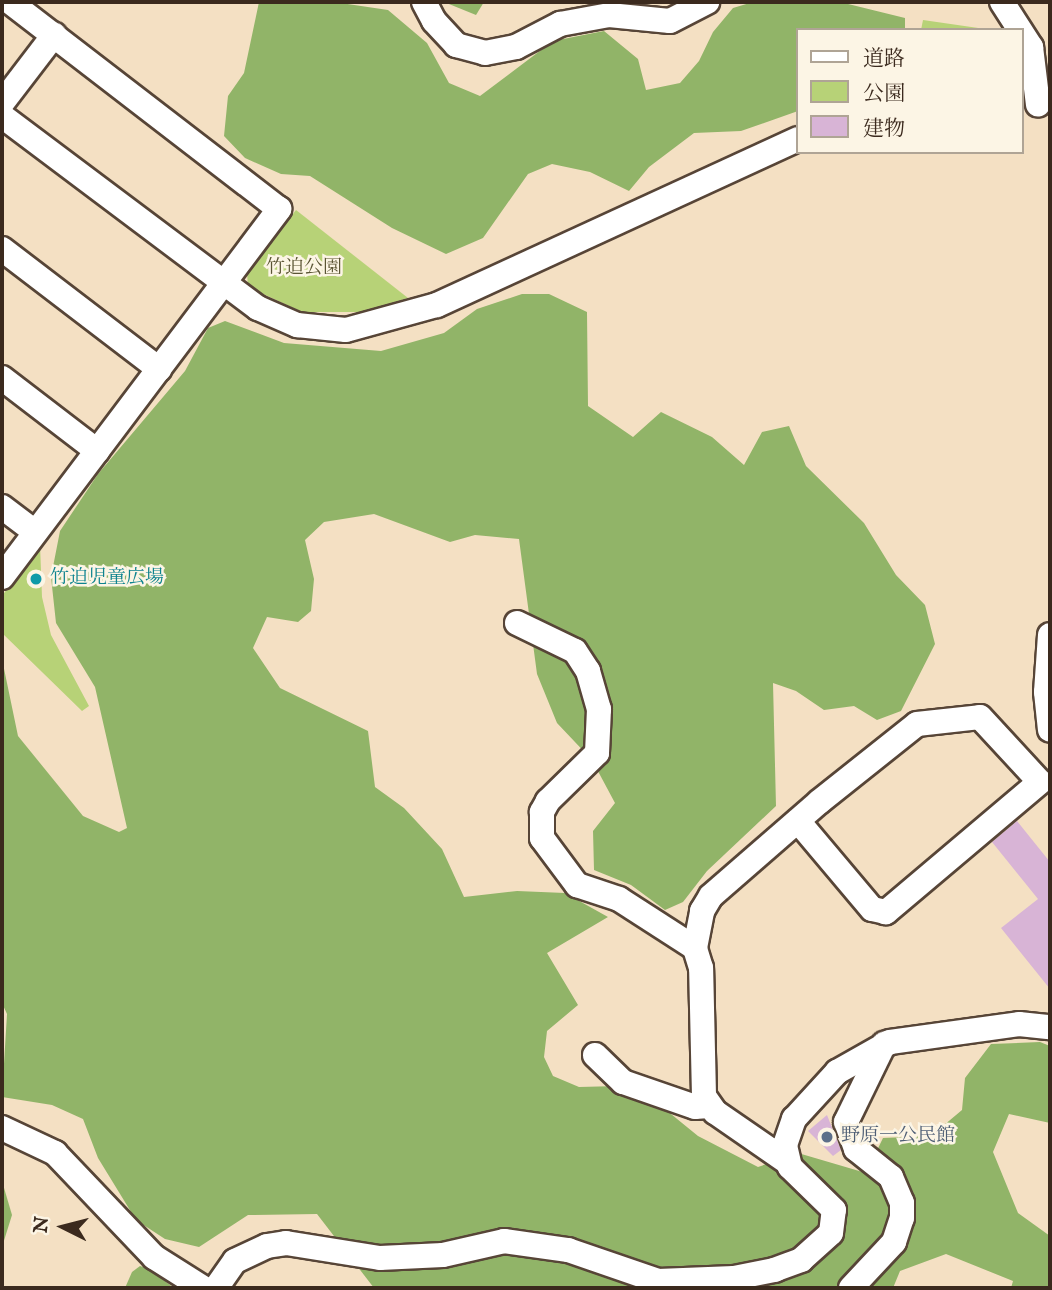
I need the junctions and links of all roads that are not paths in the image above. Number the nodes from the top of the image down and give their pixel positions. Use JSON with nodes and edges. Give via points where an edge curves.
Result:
{"nodes":[{"id":1,"x":10,"y":2,"type":"edge"},
{"id":2,"x":424,"y":2,"type":"edge"},
{"id":3,"x":707,"y":2,"type":"edge"},
{"id":4,"x":1002,"y":2,"type":"edge"},
{"id":5,"x":1019,"y":28,"type":"edge"},
{"id":6,"x":54,"y":35,"type":"junction"},
{"id":7,"x":1024,"y":36,"type":"edge"},
{"id":8,"x":2,"y":103,"type":"edge"},
{"id":9,"x":1037,"y":105,"type":"edge"},
{"id":10,"x":2,"y":117,"type":"edge"},
{"id":11,"x":796,"y":140,"type":"edge"},
{"id":12,"x":2,"y":249,"type":"edge"},
{"id":13,"x":224,"y":284,"type":"junction"},
{"id":14,"x":159,"y":369,"type":"junction"},
{"id":15,"x":2,"y":378,"type":"edge"},
{"id":16,"x":96,"y":451,"type":"junction"},
{"id":17,"x":2,"y":507,"type":"edge"},
{"id":18,"x":35,"y":532,"type":"junction"},
{"id":19,"x":2,"y":577,"type":"edge"},
{"id":20,"x":517,"y":623,"type":"dead end"},
{"id":21,"x":1050,"y":635,"type":"edge"},
{"id":22,"x":1050,"y":730,"type":"edge"},
{"id":23,"x":1045,"y":780,"type":"edge"},
{"id":24,"x":797,"y":821,"type":"junction"},
{"id":25,"x":695,"y":948,"type":"junction"},
{"id":26,"x":1050,"y":1027,"type":"edge"},
{"id":27,"x":884,"y":1044,"type":"junction"},
{"id":28,"x":595,"y":1055,"type":"dead end"},
{"id":29,"x":709,"y":1106,"type":"junction"},
{"id":30,"x":2,"y":1128,"type":"edge"},
{"id":31,"x":786,"y":1161,"type":"junction"},
{"id":32,"x":203,"y":1288,"type":"edge"},
{"id":33,"x":216,"y":1288,"type":"edge"},
{"id":34,"x":850,"y":1288,"type":"edge"}],
"edges":[{"from":1,"to":6,"type":"street"},
{"from":2,"to":3,"type":"street","via":[[456,45],[485,53],[516,47],[560,24],[609,15],[670,21]]},
{"from":4,"to":5,"type":"street"},
{"from":6,"to":8,"type":"street"},
{"from":6,"to":13,"type":"street","via":[[279,209]]},
{"from":7,"to":9,"type":"street","via":[[1031,47]]},
{"from":10,"to":13,"type":"street"},
{"from":11,"to":13,"type":"street","via":[[437,305],[389,320],[346,330],[297,325],[258,308]]},
{"from":12,"to":14,"type":"street"},
{"from":13,"to":14,"type":"street"},
{"from":14,"to":16,"type":"street"},
{"from":15,"to":16,"type":"street"},
{"from":16,"to":18,"type":"street"},
{"from":17,"to":18,"type":"street"},
{"from":18,"to":19,"type":"street"},
{"from":20,"to":25,"type":"street","via":[[575,651],[588,671],[598,709],[597,753],[548,801],[542,811],[542,838],[577,885],[619,899]]},
{"from":21,"to":22,"type":"street","via":[[1046,692]]},
{"from":23,"to":24,"type":"street","via":[[994,728],[980,717],[965,716],[917,724]]},
{"from":23,"to":24,"type":"street","via":[[886,912],[872,909]]},
{"from":24,"to":25,"type":"street","via":[[711,897],[702,912]]},
{"from":25,"to":29,"type":"street","via":[[701,968],[702,1083]]},
{"from":26,"to":27,"type":"street","via":[[1019,1024]]},
{"from":27,"to":31,"type":"street","via":[[856,1057],[806,1104],[787,1132]]},
{"from":27,"to":34,"type":"street","via":[[846,1122],[856,1149],[891,1177],[902,1203],[902,1217],[889,1250]]},
{"from":28,"to":29,"type":"street","via":[[623,1082],[695,1107]]},
{"from":29,"to":31,"type":"street"},
{"from":30,"to":32,"type":"street","via":[[48,1148],[154,1257]]},
{"from":31,"to":33,"type":"street","via":[[834,1210],[831,1233],[817,1250],[774,1270],[734,1278],[657,1281],[568,1250],[504,1241],[443,1255],[380,1258],[286,1243],[235,1261]]}]}
